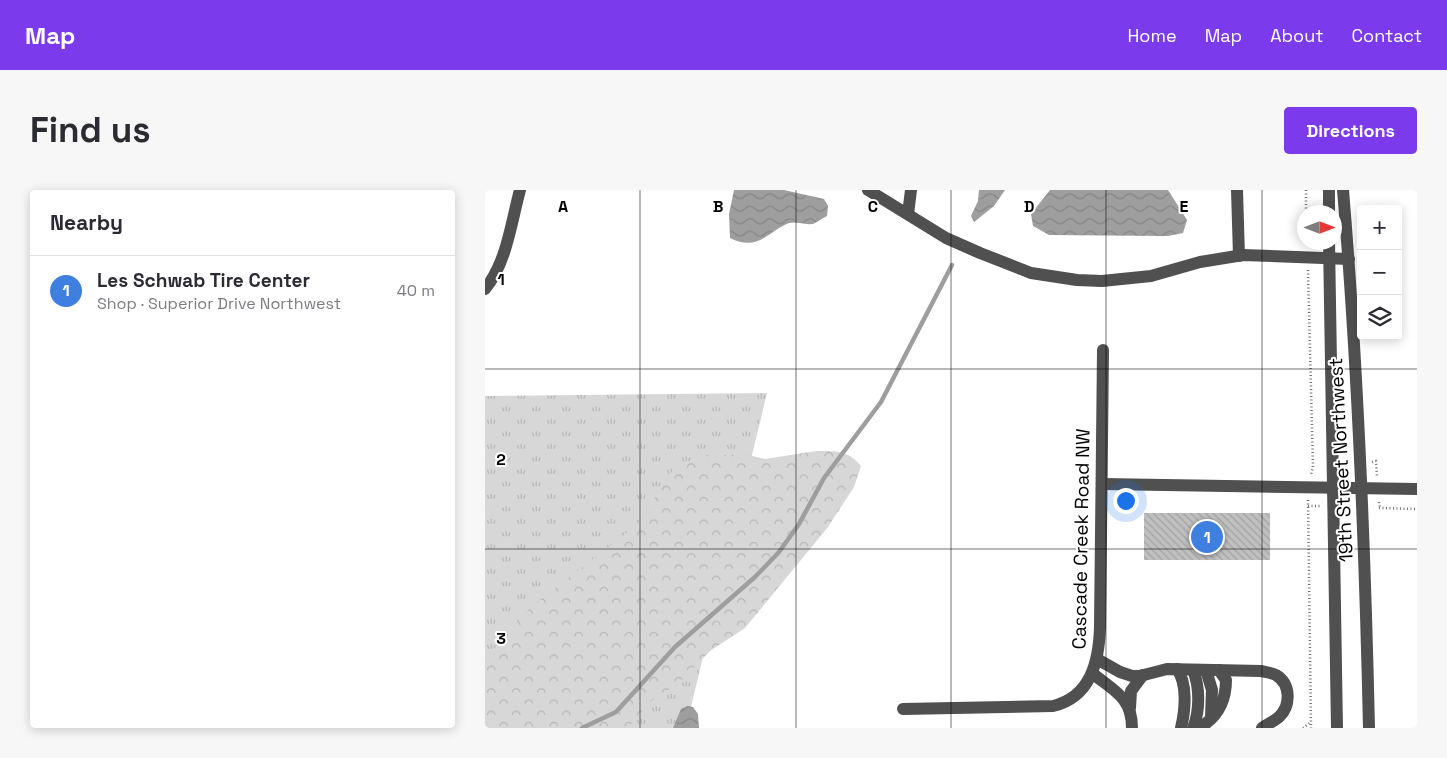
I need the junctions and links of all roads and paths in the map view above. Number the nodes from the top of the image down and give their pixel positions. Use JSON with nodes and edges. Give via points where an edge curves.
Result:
{"nodes":[{"id":1,"x":520,"y":190,"type":"edge"},
{"id":2,"x":868,"y":190,"type":"edge"},
{"id":3,"x":911,"y":190,"type":"edge"},
{"id":4,"x":1237,"y":190,"type":"edge"},
{"id":5,"x":1306,"y":190,"type":"edge"},
{"id":6,"x":1329,"y":190,"type":"edge"},
{"id":7,"x":1343,"y":190,"type":"edge"},
{"id":8,"x":1306,"y":205,"type":"edge"},
{"id":9,"x":1329,"y":205,"type":"edge"},
{"id":10,"x":908,"y":214,"type":"junction"},
{"id":11,"x":1329,"y":250,"type":"edge"},
{"id":12,"x":1239,"y":256,"type":"junction"},
{"id":13,"x":1308,"y":257,"type":"junction"},
{"id":14,"x":1329,"y":257,"type":"junction"},
{"id":15,"x":1349,"y":259,"type":"junction"},
{"id":16,"x":485,"y":289,"type":"edge"},
{"id":17,"x":1103,"y":350,"type":"dead end"},
{"id":18,"x":1313,"y":467,"type":"dead end"},
{"id":19,"x":1103,"y":484,"type":"junction"},
{"id":20,"x":1307,"y":486,"type":"junction"},
{"id":21,"x":1333,"y":488,"type":"junction"},
{"id":22,"x":1363,"y":488,"type":"junction"},
{"id":23,"x":1417,"y":489,"type":"edge"},
{"id":24,"x":1097,"y":659,"type":"junction"},
{"id":25,"x":1177,"y":669,"type":"junction"},
{"id":26,"x":1193,"y":670,"type":"junction"},
{"id":27,"x":1213,"y":670,"type":"junction"},
{"id":28,"x":1092,"y":674,"type":"junction"},
{"id":29,"x":1143,"y":675,"type":"junction"},
{"id":30,"x":903,"y":709,"type":"dead end"},
{"id":31,"x":1130,"y":710,"type":"junction"},
{"id":32,"x":1311,"y":722,"type":"junction"},
{"id":33,"x":1133,"y":727,"type":"edge"},
{"id":34,"x":1181,"y":728,"type":"edge"},
{"id":35,"x":1193,"y":728,"type":"edge"},
{"id":36,"x":1199,"y":728,"type":"edge"},
{"id":37,"x":1262,"y":728,"type":"edge"},
{"id":38,"x":1303,"y":728,"type":"edge"},
{"id":39,"x":1311,"y":728,"type":"edge"},
{"id":40,"x":1337,"y":728,"type":"edge"},
{"id":41,"x":1369,"y":728,"type":"edge"}],
"edges":[{"from":1,"to":16,"type":"street","via":[[500,264]]},
{"from":2,"to":10,"type":"street"},
{"from":3,"to":10,"type":"street"},
{"from":4,"to":12,"type":"street"},
{"from":5,"to":8,"type":"path"},
{"from":6,"to":9,"type":"street"},
{"from":7,"to":15,"type":"street","name":"19th Street Northwest"},
{"from":10,"to":12,"type":"street","via":[[946,238],[979,253],[1031,273],[1077,280],[1102,282],[1151,276],[1200,262]]},
{"from":11,"to":14,"type":"street","name":"19th Street Northwest"},
{"from":12,"to":13,"type":"street"},
{"from":13,"to":14,"type":"street"},
{"from":13,"to":18,"type":"path"},
{"from":14,"to":15,"type":"street"},
{"from":14,"to":21,"type":"street","name":"19th Street Northwest"},
{"from":15,"to":22,"type":"street","name":"19th Street Northwest"},
{"from":17,"to":19,"type":"street","name":"Cascade Creek Road NW"},
{"from":19,"to":20,"type":"street"},
{"from":19,"to":24,"type":"street","name":"Cascade Creek Road NW"},
{"from":20,"to":21,"type":"street"},
{"from":20,"to":32,"type":"path"},
{"from":21,"to":22,"type":"street"},
{"from":21,"to":40,"type":"street","name":"19th Street Northwest"},
{"from":22,"to":23,"type":"street"},
{"from":22,"to":41,"type":"street","name":"19th Street Northwest"},
{"from":24,"to":28,"type":"street","name":"Cascade Creek Road NW"},
{"from":24,"to":29,"type":"street","via":[[1120,672]]},
{"from":25,"to":26,"type":"street"},
{"from":25,"to":29,"type":"street"},
{"from":25,"to":34,"type":"street","via":[[1184,691]]},
{"from":26,"to":27,"type":"street"},
{"from":26,"to":35,"type":"street","via":[[1197,679],[1198,707]]},
{"from":27,"to":36,"type":"street","via":[[1226,680],[1223,703]]},
{"from":27,"to":37,"type":"street","via":[[1261,671],[1275,674],[1283,680],[1287,691],[1286,708]]},
{"from":28,"to":30,"type":"street","name":"Cascade Creek Road NW","via":[[1075,696],[1053,706]]},
{"from":28,"to":31,"type":"street","via":[[1123,696]]},
{"from":29,"to":31,"type":"street","via":[[1131,690]]},
{"from":31,"to":33,"type":"street"},
{"from":32,"to":38,"type":"path"},
{"from":32,"to":39,"type":"path"}]}
